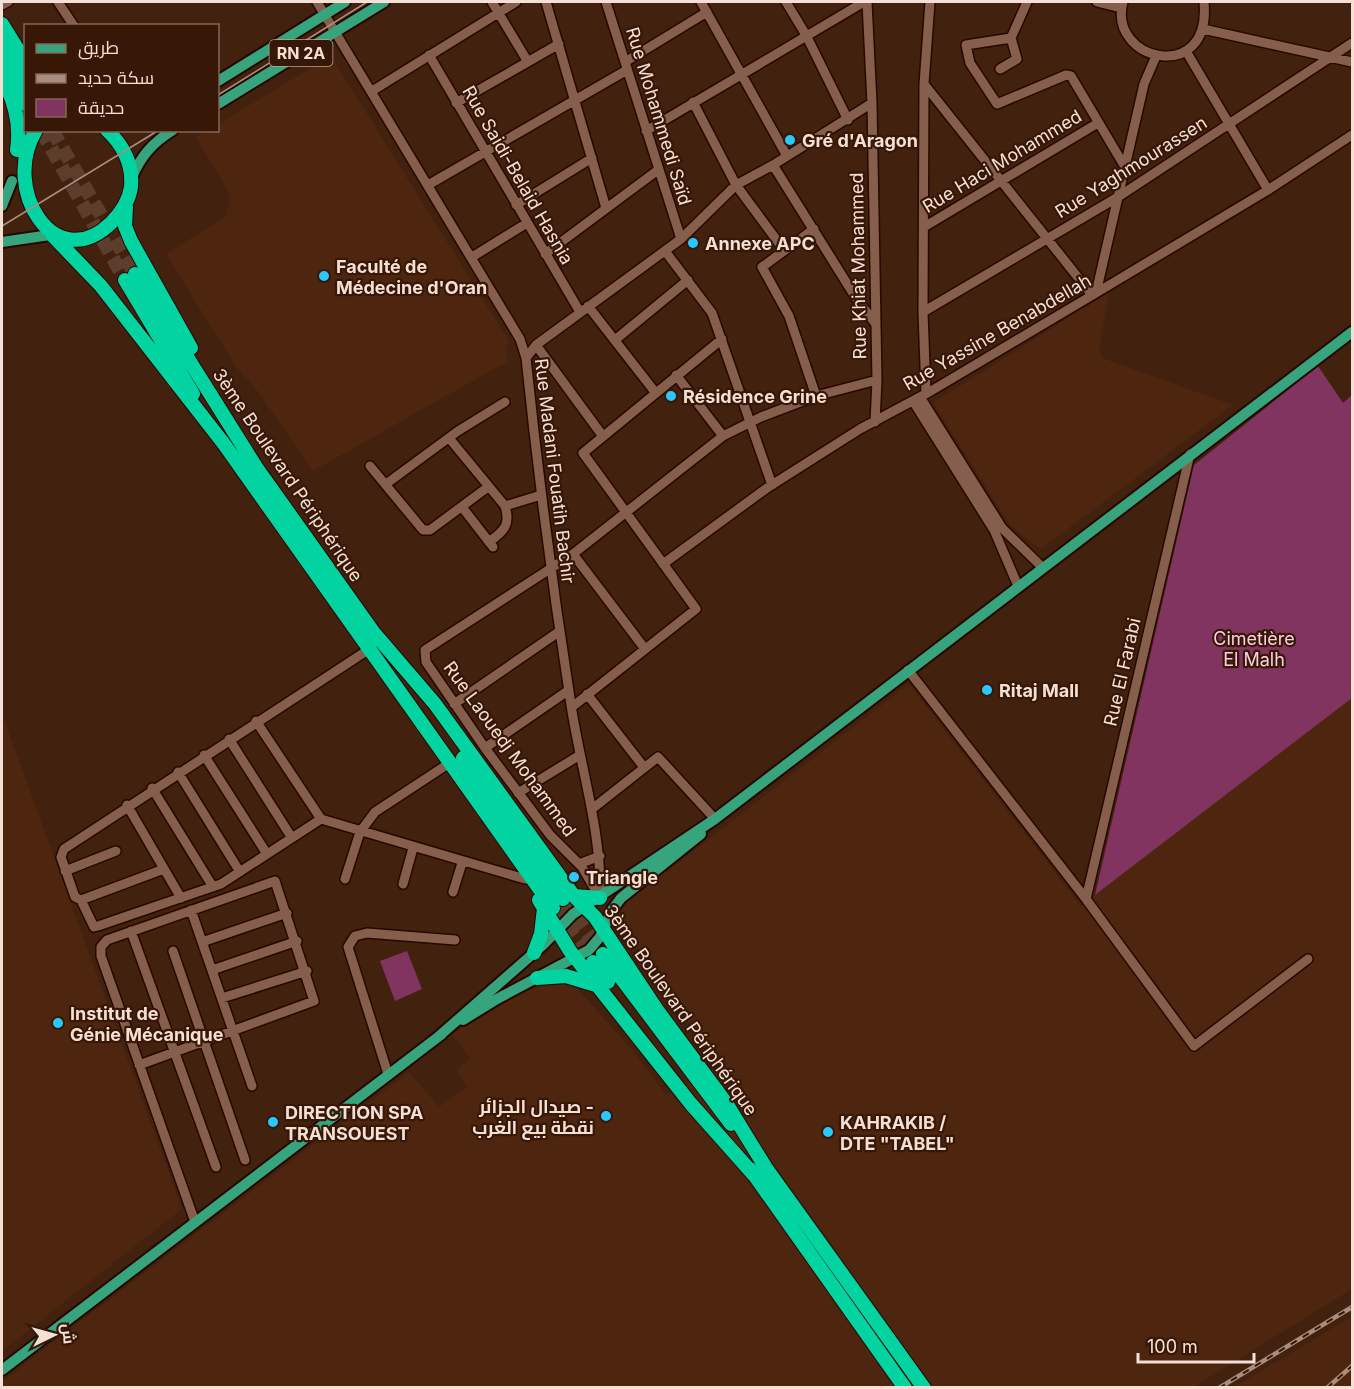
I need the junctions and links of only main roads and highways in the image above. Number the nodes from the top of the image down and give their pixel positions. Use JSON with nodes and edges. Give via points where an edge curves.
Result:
{"nodes":[{"id":1,"x":345,"y":2,"type":"edge"},
{"id":2,"x":384,"y":2,"type":"edge"},
{"id":3,"x":2,"y":24,"type":"edge"},
{"id":4,"x":2,"y":43,"type":"edge"},
{"id":5,"x":24,"y":58,"type":"edge"},
{"id":6,"x":2,"y":63,"type":"edge"},
{"id":7,"x":2,"y":78,"type":"edge"},
{"id":8,"x":219,"y":80,"type":"edge"},
{"id":9,"x":24,"y":82,"type":"edge"},
{"id":10,"x":24,"y":101,"type":"edge"},
{"id":11,"x":219,"y":103,"type":"edge"},
{"id":12,"x":34,"y":132,"type":"edge"},
{"id":13,"x":109,"y":132,"type":"edge"},
{"id":14,"x":171,"y":132,"type":"edge"},
{"id":15,"x":17,"y":155,"type":"junction"},
{"id":16,"x":131,"y":179,"type":"junction"},
{"id":17,"x":12,"y":181,"type":"junction"},
{"id":18,"x":126,"y":205,"type":"junction"},
{"id":19,"x":2,"y":206,"type":"edge"},
{"id":20,"x":51,"y":235,"type":"junction"},
{"id":21,"x":2,"y":242,"type":"edge"},
{"id":22,"x":1353,"y":332,"type":"edge"},
{"id":23,"x":224,"y":444,"type":"junction"},
{"id":24,"x":256,"y":467,"type":"junction"},
{"id":25,"x":394,"y":685,"type":"junction"},
{"id":26,"x":715,"y":819,"type":"junction"},
{"id":27,"x":600,"y":898,"type":"junction"},
{"id":28,"x":558,"y":903,"type":"junction"},
{"id":29,"x":585,"y":906,"type":"junction"},
{"id":30,"x":557,"y":930,"type":"junction"},
{"id":31,"x":603,"y":931,"type":"junction"},
{"id":32,"x":534,"y":953,"type":"junction"},
{"id":33,"x":576,"y":958,"type":"junction"},
{"id":34,"x":598,"y":958,"type":"tunnel mouth"},
{"id":35,"x":537,"y":978,"type":"junction"},
{"id":36,"x":600,"y":987,"type":"junction"},
{"id":37,"x":438,"y":1036,"type":"junction"},
{"id":38,"x":760,"y":1171,"type":"junction"},
{"id":39,"x":2,"y":1370,"type":"edge"},
{"id":40,"x":905,"y":1388,"type":"edge"},
{"id":41,"x":924,"y":1388,"type":"edge"}],
"edges":[{"from":1,"to":8,"type":"main road","number":"RN 2A"},
{"from":2,"to":11,"type":"main road","number":"RN 2A","via":[[334,27]]},
{"from":3,"to":5,"type":"highway"},
{"from":4,"to":9,"type":"highway"},
{"from":6,"to":10,"type":"highway"},
{"from":7,"to":15,"type":"highway","via":[[17,117]]},
{"from":12,"to":15,"type":"highway"},
{"from":13,"to":16,"type":"highway","via":[[127,156]]},
{"from":14,"to":16,"type":"main road","via":[[144,153]]},
{"from":15,"to":17,"type":"highway"},
{"from":16,"to":18,"type":"highway"},
{"from":17,"to":19,"type":"main road"},
{"from":17,"to":20,"type":"highway","via":[[22,213]]},
{"from":18,"to":20,"type":"highway","via":[[118,217],[95,234],[81,238]]},
{"from":18,"to":24,"type":"highway","via":[[125,226],[131,241]]},
{"from":20,"to":21,"type":"main road"},
{"from":20,"to":23,"type":"highway","via":[[101,286]]},
{"from":22,"to":26,"type":"main road"},
{"from":23,"to":24,"type":"highway","name":"3ème Boulevard Périphérique","via":[[130,277]]},
{"from":23,"to":25,"type":"highway"},
{"from":24,"to":28,"type":"highway","name":"3ème Boulevard Périphérique","via":[[375,634],[435,704]]},
{"from":25,"to":28,"type":"highway"},
{"from":25,"to":28,"type":"highway","via":[[445,766],[525,879]]},
{"from":26,"to":27,"type":"main road"},
{"from":26,"to":31,"type":"main road","via":[[706,831],[621,898]]},
{"from":27,"to":28,"type":"highway"},
{"from":27,"to":29,"type":"main road"},
{"from":28,"to":29,"type":"highway","name":"3ème Boulevard Périphérique"},
{"from":28,"to":30,"type":"highway"},
{"from":28,"to":32,"type":"highway"},
{"from":29,"to":30,"type":"main road"},
{"from":29,"to":31,"type":"highway","name":"3ème Boulevard Périphérique"},
{"from":30,"to":32,"type":"main road"},
{"from":30,"to":33,"type":"highway"},
{"from":31,"to":33,"type":"main road","via":[[593,946]]},
{"from":31,"to":38,"type":"highway","name":"3ème Boulevard Périphérique","via":[[657,1010],[731,1098]]},
{"from":32,"to":37,"type":"main road"},
{"from":33,"to":35,"type":"main road"},
{"from":33,"to":36,"type":"highway"},
{"from":34,"to":38,"type":"highway","via":[[711,1099]]},
{"from":35,"to":36,"type":"highway","via":[[572,977]]},
{"from":35,"to":37,"type":"main road"},
{"from":36,"to":38,"type":"highway","via":[[691,1104]]},
{"from":37,"to":39,"type":"main road"},
{"from":38,"to":40,"type":"highway"},
{"from":38,"to":41,"type":"highway","name":"3ème Boulevard Périphérique"}]}
